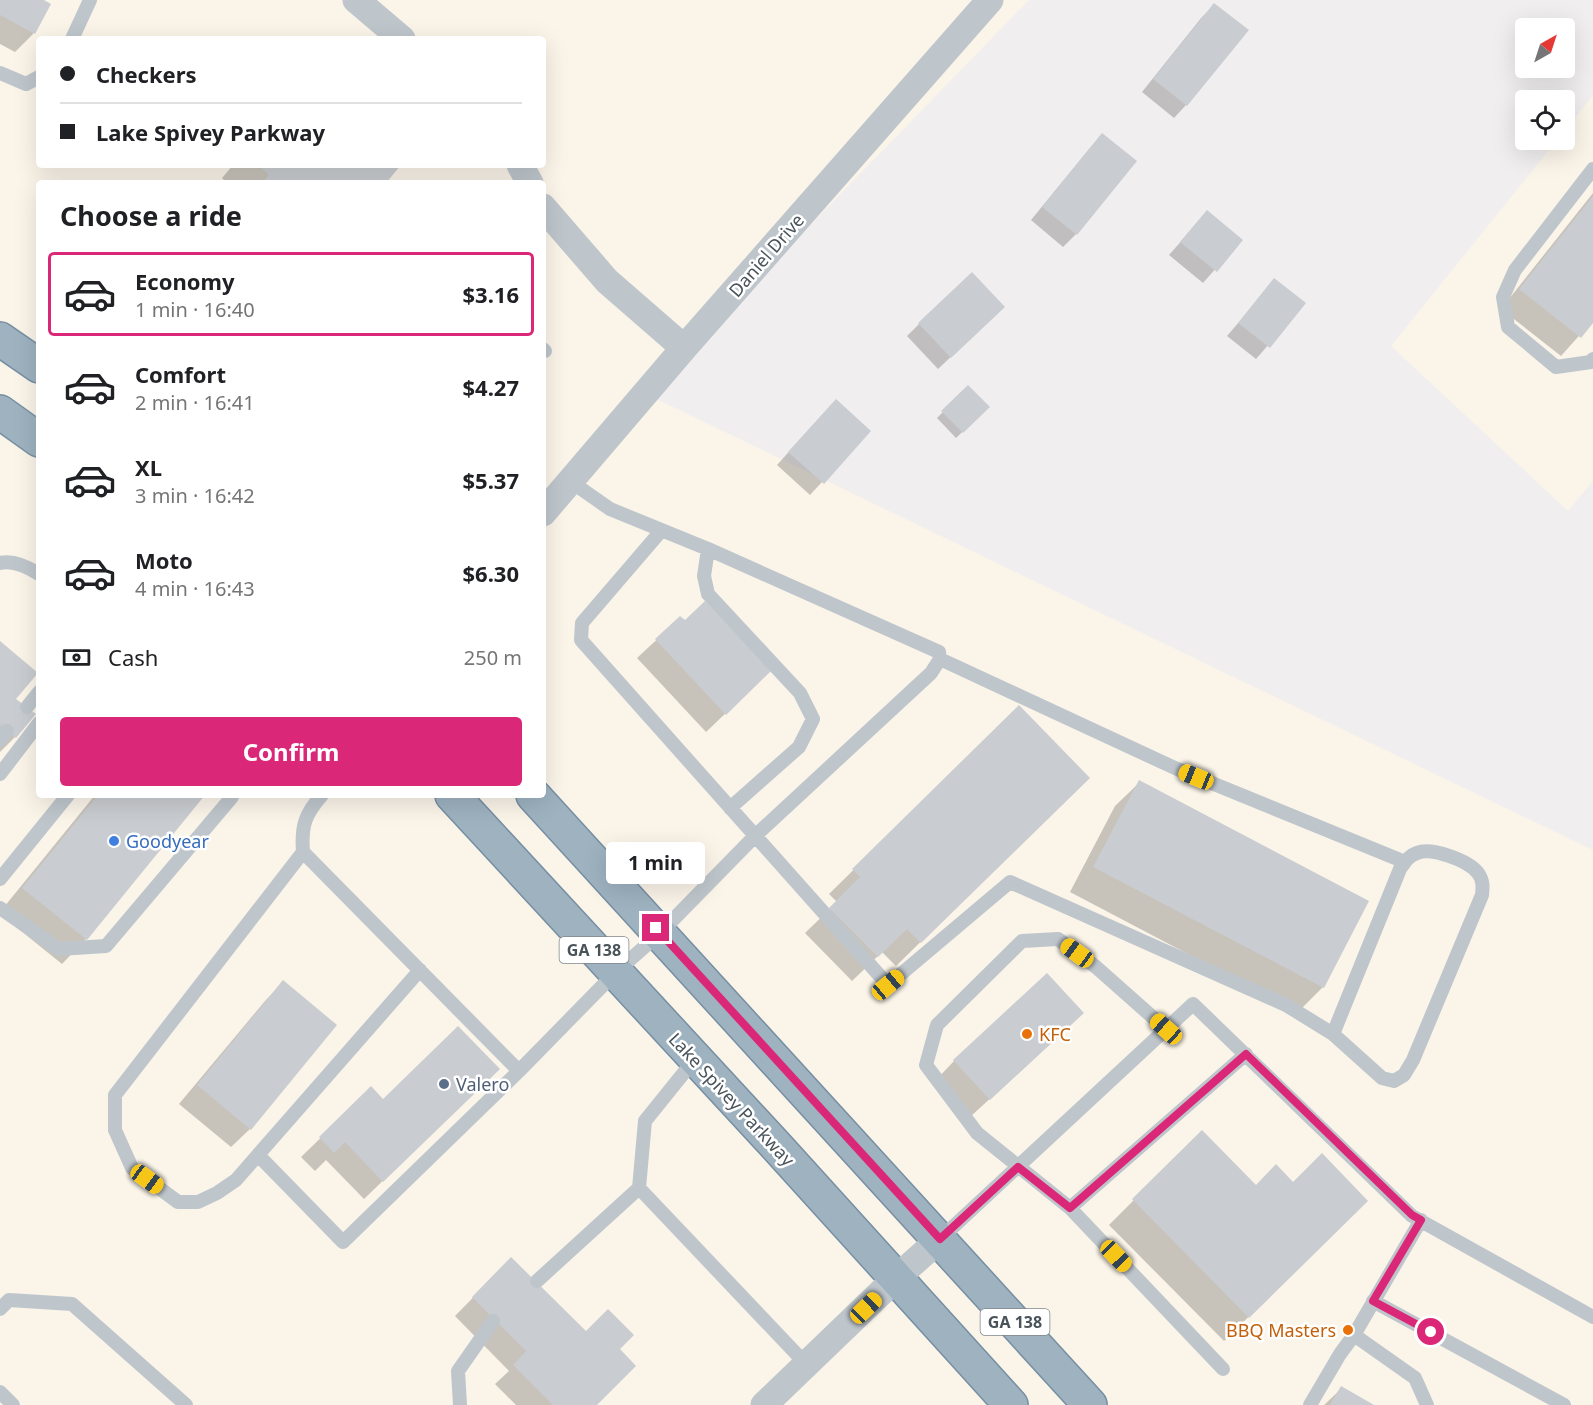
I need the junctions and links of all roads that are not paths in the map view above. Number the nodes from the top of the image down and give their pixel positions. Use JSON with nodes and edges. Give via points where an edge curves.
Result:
{"nodes":[{"id":1,"x":90,"y":0,"type":"edge"},
{"id":2,"x":356,"y":0,"type":"edge"},
{"id":3,"x":990,"y":0,"type":"edge"},
{"id":4,"x":73,"y":36,"type":"edge"},
{"id":5,"x":398,"y":36,"type":"edge"},
{"id":6,"x":0,"y":73,"type":"edge"},
{"id":7,"x":36,"y":79,"type":"edge"},
{"id":8,"x":1593,"y":169,"type":"edge"},
{"id":9,"x":546,"y":210,"type":"edge"},
{"id":10,"x":0,"y":339,"type":"edge"},
{"id":11,"x":684,"y":348,"type":"junction"},
{"id":12,"x":1593,"y":359,"type":"edge"},
{"id":13,"x":36,"y":364,"type":"edge"},
{"id":14,"x":0,"y":412,"type":"edge"},
{"id":15,"x":36,"y":438,"type":"edge"},
{"id":16,"x":570,"y":481,"type":"junction"},
{"id":17,"x":546,"y":509,"type":"edge"},
{"id":18,"x":661,"y":531,"type":"junction"},
{"id":19,"x":708,"y":549,"type":"junction"},
{"id":20,"x":0,"y":563,"type":"edge"},
{"id":21,"x":36,"y":572,"type":"edge"},
{"id":22,"x":940,"y":659,"type":"junction"},
{"id":23,"x":36,"y":696,"type":"edge"},
{"id":24,"x":27,"y":707,"type":"dead end"},
{"id":25,"x":36,"y":727,"type":"edge"},
{"id":26,"x":0,"y":774,"type":"edge"},
{"id":27,"x":546,"y":787,"type":"edge"},
{"id":28,"x":66,"y":798,"type":"edge"},
{"id":29,"x":231,"y":798,"type":"edge"},
{"id":30,"x":320,"y":798,"type":"edge"},
{"id":31,"x":455,"y":798,"type":"edge"},
{"id":32,"x":536,"y":798,"type":"edge"},
{"id":33,"x":730,"y":808,"type":"junction"},
{"id":34,"x":755,"y":836,"type":"junction"},
{"id":35,"x":303,"y":852,"type":"junction"},
{"id":36,"x":1405,"y":862,"type":"junction"},
{"id":37,"x":608,"y":875,"type":"junction"},
{"id":38,"x":0,"y":879,"type":"edge"},
{"id":39,"x":0,"y":908,"type":"edge"},
{"id":40,"x":660,"y":933,"type":"junction"},
{"id":41,"x":420,"y":970,"type":"junction"},
{"id":42,"x":615,"y":973,"type":"junction"},
{"id":43,"x":1166,"y":1029,"type":"junction"},
{"id":44,"x":1333,"y":1034,"type":"junction"},
{"id":45,"x":1246,"y":1054,"type":"junction"},
{"id":46,"x":696,"y":1059,"type":"junction"},
{"id":47,"x":519,"y":1071,"type":"junction"},
{"id":48,"x":258,"y":1155,"type":"junction"},
{"id":49,"x":1018,"y":1167,"type":"junction"},
{"id":50,"x":639,"y":1188,"type":"junction"},
{"id":51,"x":1070,"y":1208,"type":"junction"},
{"id":52,"x":1421,"y":1220,"type":"junction"},
{"id":53,"x":940,"y":1239,"type":"junction"},
{"id":54,"x":895,"y":1279,"type":"junction"},
{"id":55,"x":537,"y":1281,"type":"dead end"},
{"id":56,"x":1373,"y":1301,"type":"junction"},
{"id":57,"x":0,"y":1309,"type":"edge"},
{"id":58,"x":1593,"y":1317,"type":"edge"},
{"id":59,"x":493,"y":1321,"type":"dead end"},
{"id":60,"x":1354,"y":1335,"type":"junction"},
{"id":61,"x":806,"y":1364,"type":"junction"},
{"id":62,"x":1224,"y":1369,"type":"dead end"},
{"id":63,"x":0,"y":1392,"type":"edge"},
{"id":64,"x":13,"y":1405,"type":"edge"},
{"id":65,"x":186,"y":1405,"type":"edge"},
{"id":66,"x":460,"y":1405,"type":"edge"},
{"id":67,"x":764,"y":1405,"type":"edge"},
{"id":68,"x":1011,"y":1405,"type":"edge"},
{"id":69,"x":1090,"y":1405,"type":"edge"},
{"id":70,"x":1310,"y":1405,"type":"edge"},
{"id":71,"x":1427,"y":1405,"type":"edge"},
{"id":72,"x":1564,"y":1405,"type":"edge"}],
"edges":[{"from":1,"to":4,"type":"lane"},
{"from":2,"to":5,"type":"street"},
{"from":3,"to":11,"type":"street","name":"Daniel Drive"},
{"from":6,"to":7,"type":"lane","via":[[26,84]]},
{"from":8,"to":12,"type":"lane","via":[[1515,270],[1503,297],[1508,327],[1556,367]]},
{"from":9,"to":11,"type":"street","via":[[607,281]]},
{"from":10,"to":13,"type":"highway"},
{"from":11,"to":16,"type":"street","name":"Daniel Drive"},
{"from":14,"to":15,"type":"highway"},
{"from":16,"to":17,"type":"street","name":"Daniel Drive"},
{"from":16,"to":18,"type":"lane","via":[[610,509]]},
{"from":18,"to":19,"type":"lane"},
{"from":18,"to":33,"type":"lane","via":[[582,623],[581,640]]},
{"from":19,"to":22,"type":"lane","via":[[939,652]]},
{"from":19,"to":33,"type":"lane","via":[[704,576],[708,594],[800,693],[813,719],[799,747]]},
{"from":20,"to":21,"type":"lane","via":[[19,564]]},
{"from":22,"to":34,"type":"lane","via":[[931,673]]},
{"from":22,"to":36,"type":"lane","via":[[1175,768]]},
{"from":23,"to":24,"type":"lane"},
{"from":25,"to":26,"type":"lane"},
{"from":27,"to":37,"type":"highway"},
{"from":28,"to":38,"type":"lane"},
{"from":29,"to":39,"type":"lane","via":[[106,946],[59,949]]},
{"from":30,"to":35,"type":"lane","via":[[301,832]]},
{"from":31,"to":42,"type":"highway","name":"Lake Spivey Parkway","number":"GA 138"},
{"from":32,"to":37,"type":"highway","number":"GA 138"},
{"from":33,"to":34,"type":"lane"},
{"from":34,"to":40,"type":"lane"},
{"from":34,"to":44,"type":"lane","via":[[888,985],[1010,882],[1286,1005]]},
{"from":35,"to":41,"type":"lane"},
{"from":35,"to":48,"type":"lane","via":[[115,1095],[115,1130],[132,1168],[178,1202],[198,1202],[217,1193],[236,1180]]},
{"from":36,"to":44,"type":"lane"},
{"from":36,"to":44,"type":"lane","via":[[1418,852],[1432,851],[1467,864],[1484,883],[1413,1060],[1404,1075],[1394,1081],[1382,1078]]},
{"from":37,"to":40,"type":"highway","number":"GA 138"},
{"from":40,"to":42,"type":"lane"},
{"from":40,"to":53,"type":"highway","number":"GA 138"},
{"from":41,"to":47,"type":"lane"},
{"from":41,"to":48,"type":"lane"},
{"from":42,"to":46,"type":"highway","name":"Lake Spivey Parkway","number":"GA 138"},
{"from":42,"to":47,"type":"lane"},
{"from":43,"to":45,"type":"lane","via":[[1193,1004]]},
{"from":43,"to":49,"type":"lane"},
{"from":43,"to":49,"type":"lane","via":[[1058,939],[1023,941],[937,1025],[926,1065],[978,1133]]},
{"from":45,"to":51,"type":"lane"},
{"from":45,"to":52,"type":"lane"},
{"from":46,"to":50,"type":"lane","via":[[645,1121]]},
{"from":46,"to":54,"type":"highway","name":"Lake Spivey Parkway","number":"GA 138"},
{"from":47,"to":48,"type":"lane","via":[[343,1242]]},
{"from":49,"to":51,"type":"lane"},
{"from":49,"to":53,"type":"lane"},
{"from":50,"to":55,"type":"lane"},
{"from":50,"to":61,"type":"lane"},
{"from":51,"to":62,"type":"lane"},
{"from":52,"to":56,"type":"lane"},
{"from":52,"to":58,"type":"lane"},
{"from":53,"to":54,"type":"street"},
{"from":53,"to":69,"type":"highway","number":"GA 138"},
{"from":54,"to":61,"type":"street"},
{"from":54,"to":68,"type":"highway","name":"Lake Spivey Parkway","number":"GA 138"},
{"from":56,"to":60,"type":"lane"},
{"from":56,"to":72,"type":"lane"},
{"from":57,"to":65,"type":"lane","via":[[9,1300],[72,1304]]},
{"from":59,"to":66,"type":"lane","via":[[458,1371]]},
{"from":60,"to":70,"type":"lane"},
{"from":60,"to":71,"type":"lane","via":[[1415,1378]]},
{"from":61,"to":67,"type":"street"},
{"from":63,"to":64,"type":"lane"}]}
